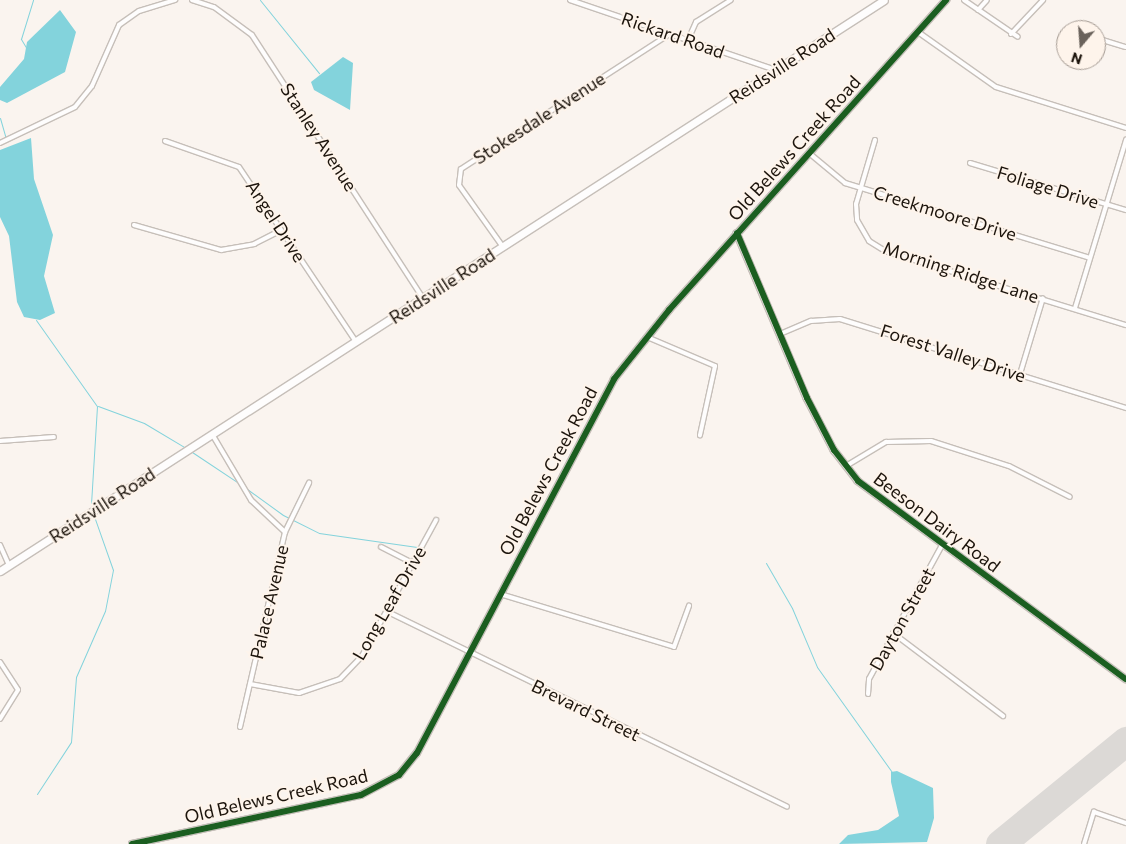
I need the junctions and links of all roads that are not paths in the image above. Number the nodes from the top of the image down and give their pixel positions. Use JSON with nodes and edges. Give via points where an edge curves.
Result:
{"nodes":[{"id":1,"x":175,"y":0,"type":"edge"},
{"id":2,"x":192,"y":0,"type":"edge"},
{"id":3,"x":570,"y":0,"type":"edge"},
{"id":4,"x":731,"y":0,"type":"edge"},
{"id":5,"x":884,"y":0,"type":"edge"},
{"id":6,"x":946,"y":0,"type":"edge"},
{"id":7,"x":964,"y":0,"type":"edge"},
{"id":8,"x":987,"y":0,"type":"edge"},
{"id":9,"x":1043,"y":0,"type":"edge"},
{"id":10,"x":978,"y":10,"type":"junction"},
{"id":11,"x":918,"y":32,"type":"junction"},
{"id":12,"x":670,"y":34,"type":"junction"},
{"id":13,"x":1011,"y":34,"type":"junction"},
{"id":14,"x":1018,"y":37,"type":"dead end"},
{"id":15,"x":688,"y":40,"type":"junction"},
{"id":16,"x":1106,"y":41,"type":"edge"},
{"id":17,"x":1126,"y":47,"type":"edge"},
{"id":18,"x":776,"y":70,"type":"junction"},
{"id":19,"x":1126,"y":128,"type":"edge"},
{"id":20,"x":875,"y":140,"type":"dead end"},
{"id":21,"x":1126,"y":140,"type":"edge"},
{"id":22,"x":165,"y":141,"type":"dead end"},
{"id":23,"x":0,"y":143,"type":"edge"},
{"id":24,"x":809,"y":153,"type":"junction"},
{"id":25,"x":970,"y":163,"type":"dead end"},
{"id":26,"x":860,"y":186,"type":"junction"},
{"id":27,"x":1106,"y":204,"type":"junction"},
{"id":28,"x":1126,"y":210,"type":"edge"},
{"id":29,"x":134,"y":225,"type":"dead end"},
{"id":30,"x":282,"y":230,"type":"junction"},
{"id":31,"x":737,"y":233,"type":"junction"},
{"id":32,"x":502,"y":247,"type":"junction"},
{"id":33,"x":1090,"y":258,"type":"junction"},
{"id":34,"x":423,"y":298,"type":"junction"},
{"id":35,"x":1043,"y":298,"type":"junction"},
{"id":36,"x":1075,"y":308,"type":"junction"},
{"id":37,"x":1126,"y":325,"type":"edge"},
{"id":38,"x":780,"y":334,"type":"junction"},
{"id":39,"x":647,"y":337,"type":"junction"},
{"id":40,"x":356,"y":342,"type":"junction"},
{"id":41,"x":1020,"y":374,"type":"junction"},
{"id":42,"x":1126,"y":408,"type":"edge"},
{"id":43,"x":212,"y":434,"type":"junction"},
{"id":44,"x":700,"y":435,"type":"dead end"},
{"id":45,"x":54,"y":437,"type":"dead end"},
{"id":46,"x":0,"y":441,"type":"edge"},
{"id":47,"x":846,"y":466,"type":"junction"},
{"id":48,"x":309,"y":483,"type":"dead end"},
{"id":49,"x":1070,"y":497,"type":"dead end"},
{"id":50,"x":436,"y":520,"type":"dead end"},
{"id":51,"x":285,"y":532,"type":"junction"},
{"id":52,"x":0,"y":545,"type":"edge"},
{"id":53,"x":942,"y":545,"type":"junction"},
{"id":54,"x":381,"y":547,"type":"dead end"},
{"id":55,"x":412,"y":563,"type":"junction"},
{"id":56,"x":9,"y":565,"type":"junction"},
{"id":57,"x":0,"y":571,"type":"edge"},
{"id":58,"x":500,"y":594,"type":"junction"},
{"id":59,"x":689,"y":606,"type":"dead end"},
{"id":60,"x":386,"y":611,"type":"junction"},
{"id":61,"x":893,"y":634,"type":"junction"},
{"id":62,"x":469,"y":653,"type":"junction"},
{"id":63,"x":0,"y":662,"type":"edge"},
{"id":64,"x":1126,"y":679,"type":"edge"},
{"id":65,"x":250,"y":684,"type":"junction"},
{"id":66,"x":868,"y":694,"type":"dead end"},
{"id":67,"x":1003,"y":716,"type":"dead end"},
{"id":68,"x":0,"y":719,"type":"edge"},
{"id":69,"x":240,"y":727,"type":"dead end"},
{"id":70,"x":788,"y":807,"type":"dead end"},
{"id":71,"x":1126,"y":823,"type":"edge"},
{"id":72,"x":162,"y":841,"type":"edge"},
{"id":73,"x":132,"y":844,"type":"edge"},
{"id":74,"x":1084,"y":844,"type":"edge"}],
"edges":[{"from":1,"to":23,"type":"street","via":[[139,11],[119,25],[92,86],[75,108]]},
{"from":2,"to":34,"type":"street","name":"Stanley Avenue","via":[[214,7],[252,35]]},
{"from":3,"to":12,"type":"street","name":"Rickard Road"},
{"from":4,"to":15,"type":"street","via":[[696,22]]},
{"from":5,"to":18,"type":"highway","name":"Reidsville Road"},
{"from":6,"to":11,"type":"street","name":"Old Belews Creek Road"},
{"from":7,"to":10,"type":"street"},
{"from":8,"to":10,"type":"street"},
{"from":9,"to":13,"type":"street"},
{"from":10,"to":13,"type":"street"},
{"from":11,"to":19,"type":"street","via":[[996,87]]},
{"from":11,"to":24,"type":"street","name":"Old Belews Creek Road"},
{"from":12,"to":15,"type":"street","name":"Rickard Road"},
{"from":12,"to":32,"type":"street","name":"Stokesdale Avenue","via":[[462,169],[459,185]]},
{"from":13,"to":14,"type":"street"},
{"from":15,"to":18,"type":"street","name":"Rickard Road"},
{"from":16,"to":17,"type":"street"},
{"from":18,"to":32,"type":"highway","name":"Reidsville Road"},
{"from":20,"to":26,"type":"street","name":"Morning Ridge Lane"},
{"from":21,"to":27,"type":"street"},
{"from":22,"to":30,"type":"street","name":"Angel Drive","via":[[239,167]]},
{"from":24,"to":26,"type":"street","name":"Creekmoore Drive","via":[[829,173]]},
{"from":24,"to":31,"type":"street","name":"Old Belews Creek Road"},
{"from":25,"to":27,"type":"street","name":"Foliage Drive"},
{"from":26,"to":33,"type":"street","name":"Creekmoore Drive"},
{"from":26,"to":35,"type":"street","name":"Morning Ridge Lane","via":[[857,220],[870,241],[885,251]]},
{"from":27,"to":28,"type":"street","name":"Foliage Drive"},
{"from":27,"to":33,"type":"street"},
{"from":29,"to":30,"type":"street","via":[[221,250],[254,244]]},
{"from":30,"to":40,"type":"street","name":"Angel Drive"},
{"from":31,"to":38,"type":"street","name":"Beeson Dairy Road"},
{"from":31,"to":39,"type":"street","name":"Old Belews Creek Road"},
{"from":32,"to":34,"type":"highway","name":"Reidsville Road"},
{"from":33,"to":36,"type":"street"},
{"from":34,"to":40,"type":"highway","name":"Reidsville Road"},
{"from":35,"to":36,"type":"street","name":"Morning Ridge Lane"},
{"from":35,"to":41,"type":"street"},
{"from":36,"to":37,"type":"street","name":"Morning Ridge Lane"},
{"from":38,"to":41,"type":"street","name":"Forest Valley Drive","via":[[811,320],[840,318]]},
{"from":38,"to":47,"type":"street","name":"Beeson Dairy Road","via":[[806,398]]},
{"from":39,"to":44,"type":"street","via":[[715,366]]},
{"from":39,"to":58,"type":"street","name":"Old Belews Creek Road","via":[[614,379],[590,420]]},
{"from":40,"to":43,"type":"highway","name":"Reidsville Road"},
{"from":41,"to":42,"type":"street","name":"Forest Valley Drive"},
{"from":43,"to":51,"type":"street","via":[[251,500]]},
{"from":43,"to":56,"type":"highway","name":"Reidsville Road"},
{"from":45,"to":46,"type":"street"},
{"from":47,"to":49,"type":"street","via":[[886,442],[931,441],[1009,466]]},
{"from":47,"to":53,"type":"street","name":"Beeson Dairy Road","via":[[881,502]]},
{"from":48,"to":51,"type":"street","name":"Palace Avenue"},
{"from":50,"to":55,"type":"street","name":"Long Leaf Drive"},
{"from":51,"to":65,"type":"street","name":"Palace Avenue"},
{"from":52,"to":56,"type":"street"},
{"from":53,"to":61,"type":"street","name":"Dayton Street"},
{"from":53,"to":64,"type":"street","name":"Beeson Dairy Road"},
{"from":54,"to":55,"type":"street"},
{"from":55,"to":60,"type":"street","name":"Long Leaf Drive"},
{"from":56,"to":57,"type":"highway","name":"Reidsville Road"},
{"from":58,"to":59,"type":"street","via":[[674,647]]},
{"from":58,"to":62,"type":"street","name":"Old Belews Creek Road"},
{"from":60,"to":62,"type":"street","name":"Brevard Street"},
{"from":60,"to":65,"type":"street","name":"Long Leaf Drive","via":[[362,656],[334,684],[300,693]]},
{"from":61,"to":66,"type":"street","name":"Dayton Street","via":[[869,679]]},
{"from":61,"to":67,"type":"street"},
{"from":62,"to":70,"type":"street","name":"Brevard Street"},
{"from":62,"to":72,"type":"street","name":"Old Belews Creek Road","via":[[417,754],[383,786],[361,795]]},
{"from":63,"to":68,"type":"street","via":[[18,690]]},
{"from":65,"to":69,"type":"street","name":"Palace Avenue"},
{"from":71,"to":74,"type":"street","via":[[1094,812]]},
{"from":72,"to":73,"type":"street","name":"Old Belews Creek Road"}]}
